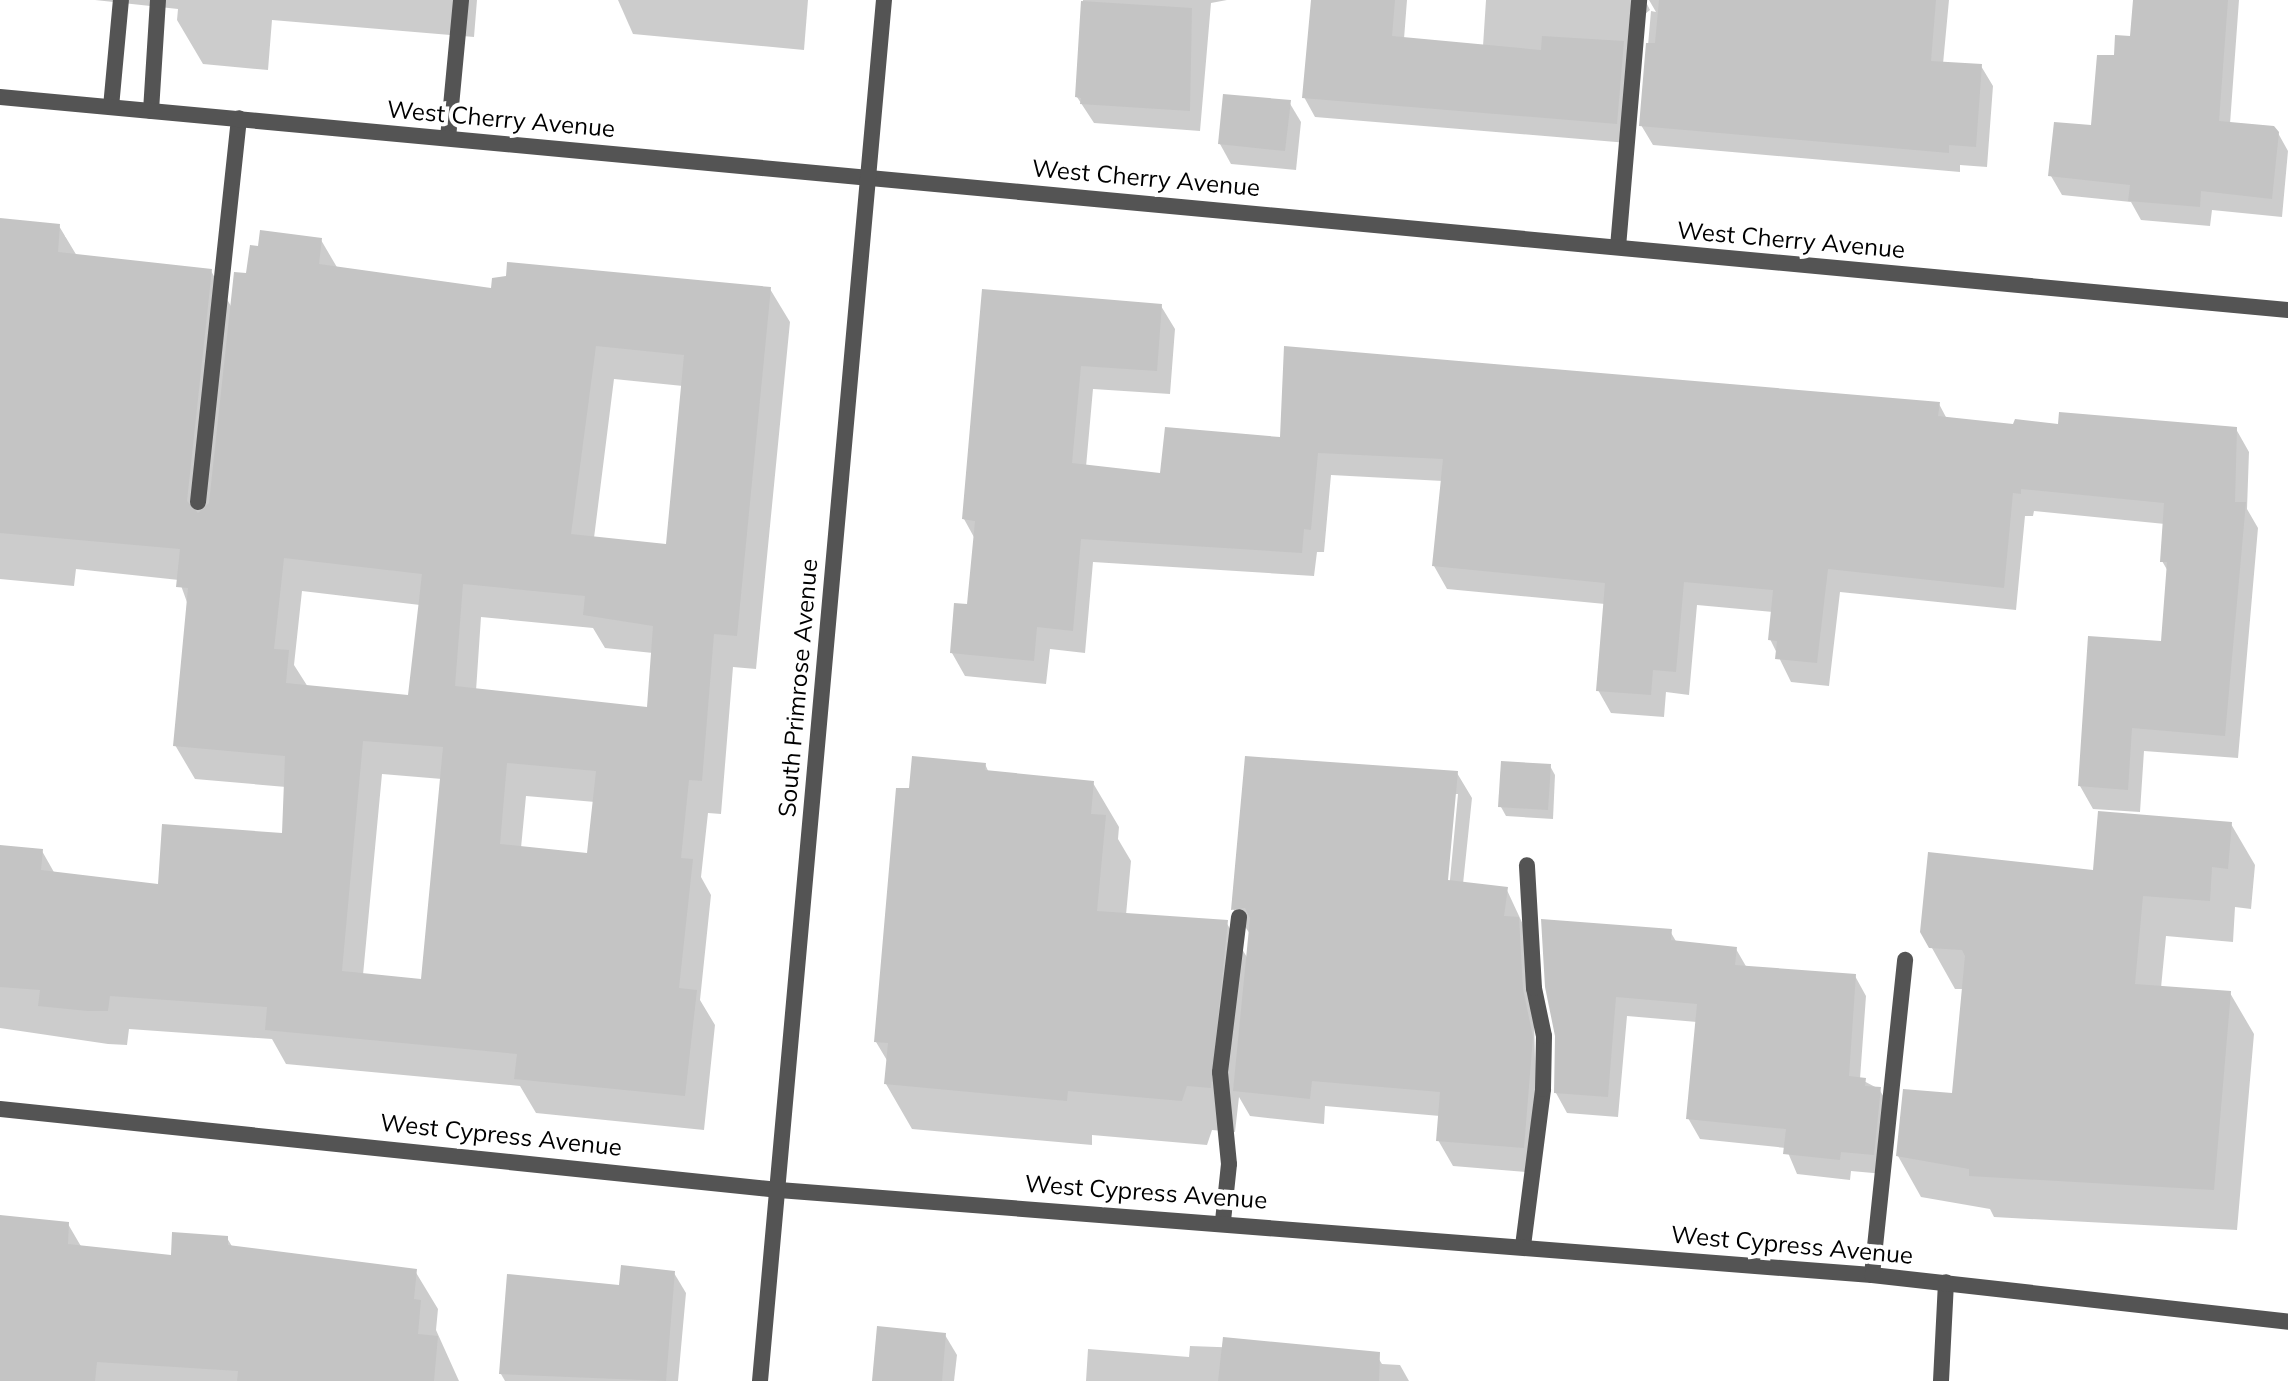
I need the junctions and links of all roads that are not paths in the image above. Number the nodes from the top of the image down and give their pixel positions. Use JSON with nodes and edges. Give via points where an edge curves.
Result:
{"nodes":[{"id":1,"x":121,"y":0,"type":"edge"},
{"id":2,"x":158,"y":0,"type":"edge"},
{"id":3,"x":461,"y":0,"type":"edge"},
{"id":4,"x":884,"y":0,"type":"edge"},
{"id":5,"x":1639,"y":0,"type":"edge"},
{"id":6,"x":0,"y":97,"type":"edge"},
{"id":7,"x":111,"y":107,"type":"junction"},
{"id":8,"x":151,"y":111,"type":"junction"},
{"id":9,"x":239,"y":118,"type":"junction"},
{"id":10,"x":448,"y":138,"type":"junction"},
{"id":11,"x":868,"y":176,"type":"junction"},
{"id":12,"x":1618,"y":247,"type":"junction"},
{"id":13,"x":2288,"y":310,"type":"edge"},
{"id":14,"x":198,"y":502,"type":"dead end"},
{"id":15,"x":1527,"y":865,"type":"dead end"},
{"id":16,"x":1239,"y":917,"type":"dead end"},
{"id":17,"x":1905,"y":960,"type":"dead end"},
{"id":18,"x":0,"y":1109,"type":"edge"},
{"id":19,"x":779,"y":1190,"type":"junction"},
{"id":20,"x":1223,"y":1221,"type":"junction"},
{"id":21,"x":1523,"y":1246,"type":"junction"},
{"id":22,"x":1872,"y":1275,"type":"junction"},
{"id":23,"x":1946,"y":1282,"type":"junction"},
{"id":24,"x":2288,"y":1322,"type":"edge"},
{"id":25,"x":760,"y":1381,"type":"edge"},
{"id":26,"x":1941,"y":1381,"type":"edge"}],
"edges":[{"from":1,"to":7,"type":"street"},
{"from":2,"to":8,"type":"street"},
{"from":3,"to":10,"type":"street"},
{"from":4,"to":11,"type":"street","name":"South Primrose Avenue"},
{"from":5,"to":12,"type":"street"},
{"from":6,"to":7,"type":"street","name":"West Cherry Avenue"},
{"from":7,"to":8,"type":"street","name":"West Cherry Avenue"},
{"from":8,"to":9,"type":"street","name":"West Cherry Avenue"},
{"from":9,"to":10,"type":"street","name":"West Cherry Avenue"},
{"from":9,"to":14,"type":"street"},
{"from":10,"to":11,"type":"street","name":"West Cherry Avenue"},
{"from":11,"to":12,"type":"street","name":"West Cherry Avenue"},
{"from":11,"to":19,"type":"street","name":"South Primrose Avenue"},
{"from":12,"to":13,"type":"street","name":"West Cherry Avenue"},
{"from":15,"to":21,"type":"street","via":[[1534,988],[1544,1050]]},
{"from":16,"to":20,"type":"street","via":[[1220,1072],[1229,1164]]},
{"from":17,"to":22,"type":"street"},
{"from":18,"to":19,"type":"street","name":"West Cypress Avenue"},
{"from":19,"to":20,"type":"street","name":"West Cypress Avenue"},
{"from":19,"to":25,"type":"street","name":"South Primrose Avenue"},
{"from":20,"to":21,"type":"street","name":"West Cypress Avenue"},
{"from":21,"to":22,"type":"street","name":"West Cypress Avenue"},
{"from":22,"to":23,"type":"street","name":"West Cypress Avenue"},
{"from":23,"to":24,"type":"street","name":"West Cypress Avenue"},
{"from":23,"to":26,"type":"street"}]}
